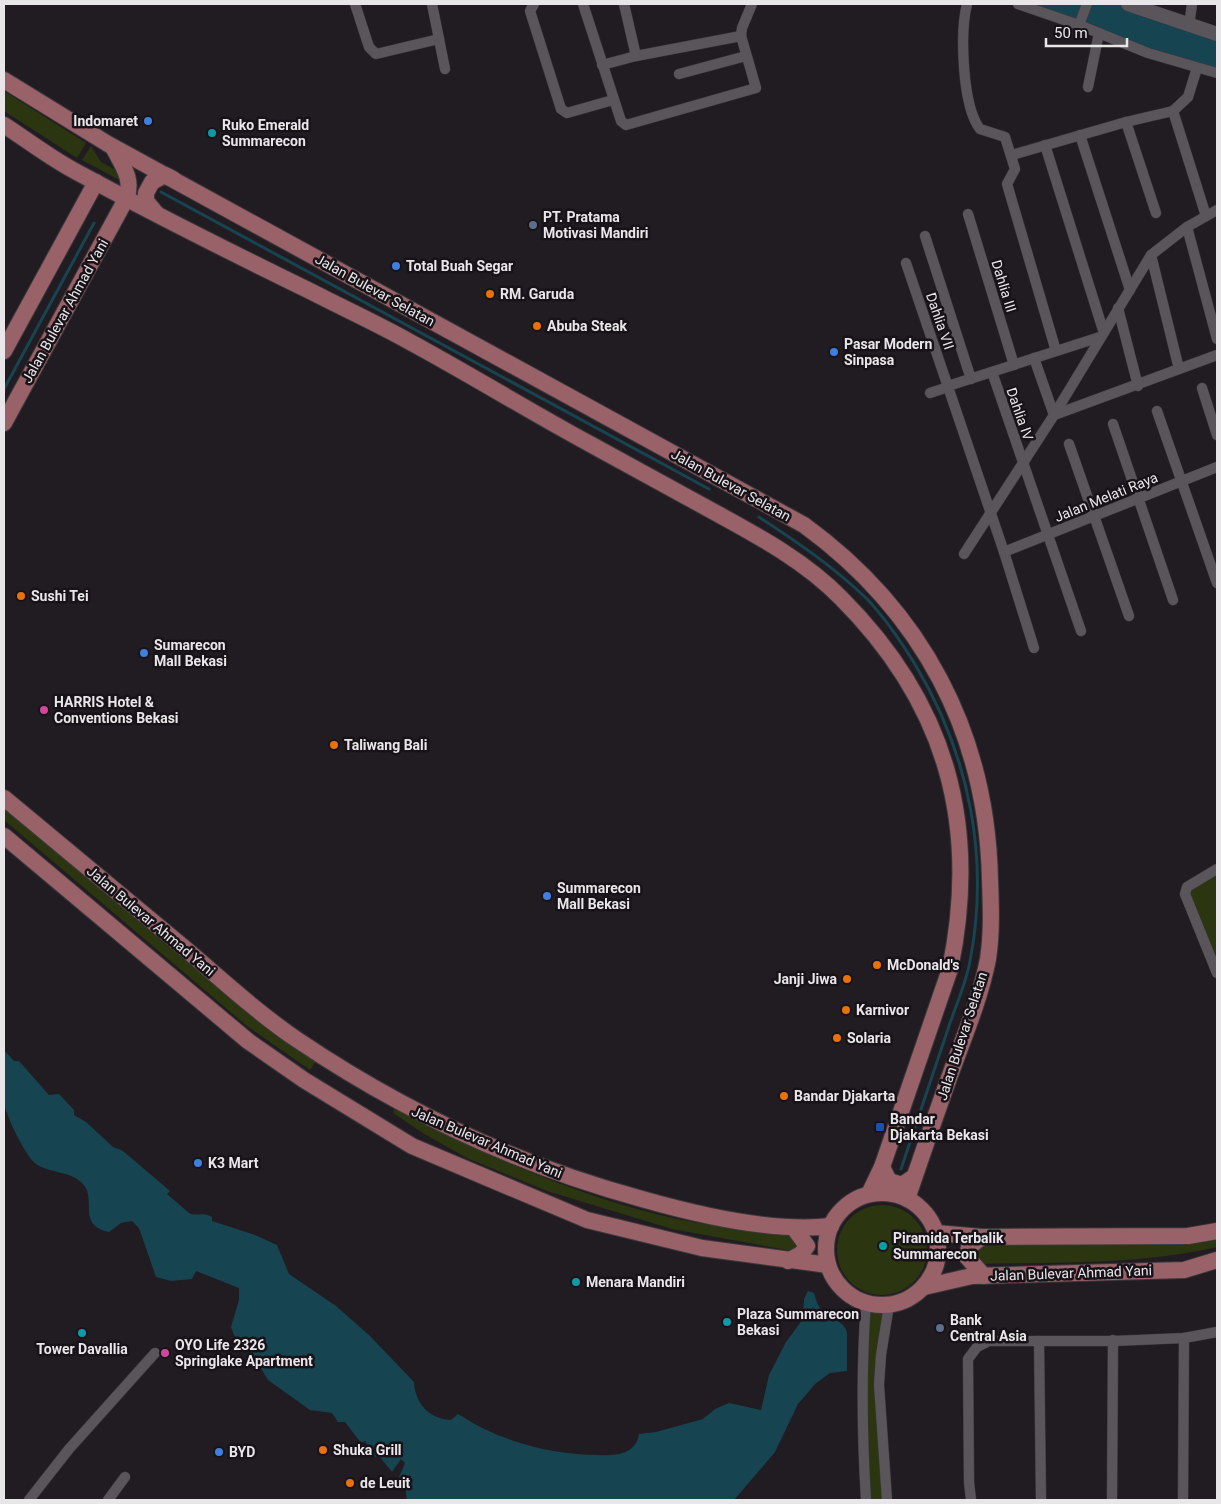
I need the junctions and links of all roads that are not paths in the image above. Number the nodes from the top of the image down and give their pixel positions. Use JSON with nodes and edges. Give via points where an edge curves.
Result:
{"nodes":[{"id":1,"x":355,"y":4,"type":"edge"},
{"id":2,"x":432,"y":4,"type":"edge"},
{"id":3,"x":534,"y":4,"type":"edge"},
{"id":4,"x":583,"y":4,"type":"edge"},
{"id":5,"x":624,"y":4,"type":"edge"},
{"id":6,"x":752,"y":4,"type":"edge"},
{"id":7,"x":967,"y":4,"type":"edge"},
{"id":8,"x":1018,"y":4,"type":"edge"},
{"id":9,"x":1087,"y":4,"type":"edge"},
{"id":10,"x":1128,"y":4,"type":"edge"},
{"id":11,"x":1192,"y":4,"type":"edge"},
{"id":12,"x":1079,"y":23,"type":"junction"},
{"id":13,"x":1189,"y":26,"type":"junction"},
{"id":14,"x":1099,"y":33,"type":"junction"},
{"id":15,"x":1217,"y":34,"type":"edge"},
{"id":16,"x":741,"y":36,"type":"junction"},
{"id":17,"x":439,"y":39,"type":"junction"},
{"id":18,"x":636,"y":56,"type":"junction"},
{"id":19,"x":746,"y":56,"type":"junction"},
{"id":20,"x":602,"y":65,"type":"junction"},
{"id":21,"x":1197,"y":68,"type":"junction"},
{"id":22,"x":445,"y":69,"type":"dead end"},
{"id":23,"x":1217,"y":73,"type":"edge"},
{"id":24,"x":679,"y":74,"type":"dead end"},
{"id":25,"x":4,"y":80,"type":"edge"},
{"id":26,"x":1088,"y":87,"type":"dead end"},
{"id":27,"x":613,"y":100,"type":"junction"},
{"id":28,"x":1173,"y":111,"type":"junction"},
{"id":29,"x":1126,"y":122,"type":"junction"},
{"id":30,"x":4,"y":125,"type":"edge"},
{"id":31,"x":1080,"y":135,"type":"junction"},
{"id":32,"x":1045,"y":145,"type":"junction"},
{"id":33,"x":113,"y":147,"type":"junction"},
{"id":34,"x":1012,"y":155,"type":"junction"},
{"id":35,"x":175,"y":179,"type":"junction"},
{"id":36,"x":96,"y":182,"type":"junction"},
{"id":37,"x":86,"y":200,"type":"junction"},
{"id":38,"x":123,"y":206,"type":"junction"},
{"id":39,"x":1217,"y":210,"type":"edge"},
{"id":40,"x":1156,"y":212,"type":"dead end"},
{"id":41,"x":968,"y":214,"type":"dead end"},
{"id":42,"x":158,"y":215,"type":"junction"},
{"id":43,"x":1206,"y":216,"type":"junction"},
{"id":44,"x":1187,"y":227,"type":"junction"},
{"id":45,"x":925,"y":236,"type":"dead end"},
{"id":46,"x":1151,"y":255,"type":"junction"},
{"id":47,"x":906,"y":264,"type":"dead end"},
{"id":48,"x":1130,"y":290,"type":"junction"},
{"id":49,"x":1118,"y":308,"type":"junction"},
{"id":50,"x":1101,"y":334,"type":"junction"},
{"id":51,"x":1217,"y":339,"type":"edge"},
{"id":52,"x":4,"y":351,"type":"edge"},
{"id":53,"x":1056,"y":351,"type":"junction"},
{"id":54,"x":1217,"y":355,"type":"edge"},
{"id":55,"x":1034,"y":358,"type":"junction"},
{"id":56,"x":1014,"y":365,"type":"junction"},
{"id":57,"x":1179,"y":369,"type":"junction"},
{"id":58,"x":992,"y":372,"type":"junction"},
{"id":59,"x":971,"y":379,"type":"junction"},
{"id":60,"x":1138,"y":386,"type":"junction"},
{"id":61,"x":948,"y":387,"type":"junction"},
{"id":62,"x":1202,"y":388,"type":"dead end"},
{"id":63,"x":930,"y":394,"type":"dead end"},
{"id":64,"x":1157,"y":411,"type":"dead end"},
{"id":65,"x":1054,"y":415,"type":"junction"},
{"id":66,"x":4,"y":423,"type":"edge"},
{"id":67,"x":1113,"y":424,"type":"dead end"},
{"id":68,"x":1217,"y":435,"type":"edge"},
{"id":69,"x":1069,"y":444,"type":"dead end"},
{"id":70,"x":1023,"y":464,"type":"junction"},
{"id":71,"x":1217,"y":467,"type":"edge"},
{"id":72,"x":1182,"y":481,"type":"junction"},
{"id":73,"x":1138,"y":498,"type":"junction"},
{"id":74,"x":991,"y":512,"type":"junction"},
{"id":75,"x":1094,"y":516,"type":"junction"},
{"id":76,"x":1048,"y":534,"type":"junction"},
{"id":77,"x":1004,"y":552,"type":"junction"},
{"id":78,"x":964,"y":554,"type":"dead end"},
{"id":79,"x":1217,"y":583,"type":"edge"},
{"id":80,"x":1173,"y":600,"type":"dead end"},
{"id":81,"x":1129,"y":616,"type":"dead end"},
{"id":82,"x":1082,"y":631,"type":"dead end"},
{"id":83,"x":1034,"y":648,"type":"dead end"},
{"id":84,"x":4,"y":798,"type":"edge"},
{"id":85,"x":4,"y":836,"type":"edge"},
{"id":86,"x":1217,"y":869,"type":"edge"},
{"id":87,"x":1217,"y":974,"type":"edge"},
{"id":88,"x":882,"y":1167,"type":"junction"},
{"id":89,"x":914,"y":1177,"type":"junction"},
{"id":90,"x":870,"y":1192,"type":"junction"},
{"id":91,"x":907,"y":1199,"type":"junction"},
{"id":92,"x":831,"y":1226,"type":"junction"},
{"id":93,"x":794,"y":1228,"type":"junction"},
{"id":94,"x":1217,"y":1231,"type":"edge"},
{"id":95,"x":936,"y":1233,"type":"junction"},
{"id":96,"x":982,"y":1238,"type":"junction"},
{"id":97,"x":1217,"y":1260,"type":"edge"},
{"id":98,"x":788,"y":1261,"type":"junction"},
{"id":99,"x":828,"y":1265,"type":"junction"},
{"id":100,"x":1217,"y":1267,"type":"edge"},
{"id":101,"x":1184,"y":1270,"type":"junction"},
{"id":102,"x":984,"y":1276,"type":"junction"},
{"id":103,"x":924,"y":1287,"type":"junction"},
{"id":104,"x":866,"y":1303,"type":"junction"},
{"id":105,"x":889,"y":1305,"type":"junction"},
{"id":106,"x":1217,"y":1332,"type":"edge"},
{"id":107,"x":1184,"y":1338,"type":"junction"},
{"id":108,"x":1113,"y":1340,"type":"junction"},
{"id":109,"x":1038,"y":1341,"type":"junction"},
{"id":110,"x":155,"y":1353,"type":"dead end"},
{"id":111,"x":125,"y":1477,"type":"dead end"},
{"id":112,"x":30,"y":1500,"type":"edge"},
{"id":113,"x":108,"y":1500,"type":"edge"},
{"id":114,"x":866,"y":1500,"type":"edge"},
{"id":115,"x":886,"y":1500,"type":"edge"},
{"id":116,"x":971,"y":1500,"type":"edge"},
{"id":117,"x":1041,"y":1500,"type":"edge"},
{"id":118,"x":1112,"y":1500,"type":"edge"},
{"id":119,"x":1184,"y":1500,"type":"edge"}],
"edges":[{"from":1,"to":17,"type":"street","via":[[368,47],[376,54]]},
{"from":2,"to":17,"type":"street"},
{"from":3,"to":27,"type":"street","via":[[530,11],[561,109],[567,113]]},
{"from":4,"to":20,"type":"street"},
{"from":5,"to":18,"type":"street"},
{"from":6,"to":16,"type":"street"},
{"from":7,"to":34,"type":"street","via":[[962,47],[973,117],[980,129],[1005,137]]},
{"from":8,"to":12,"type":"street"},
{"from":9,"to":12,"type":"street"},
{"from":10,"to":13,"type":"street"},
{"from":11,"to":13,"type":"street"},
{"from":12,"to":14,"type":"street"},
{"from":13,"to":15,"type":"street"},
{"from":14,"to":21,"type":"street"},
{"from":14,"to":26,"type":"street"},
{"from":16,"to":18,"type":"street"},
{"from":16,"to":19,"type":"street"},
{"from":17,"to":22,"type":"street"},
{"from":18,"to":20,"type":"street"},
{"from":19,"to":24,"type":"street"},
{"from":19,"to":27,"type":"street","via":[[756,88],[626,125],[621,121]]},
{"from":20,"to":27,"type":"street"},
{"from":21,"to":23,"type":"street"},
{"from":21,"to":28,"type":"street","via":[[1188,96]]},
{"from":25,"to":33,"type":"main road","name":"Jalan Bulevar Selatan"},
{"from":28,"to":29,"type":"street"},
{"from":28,"to":43,"type":"street"},
{"from":29,"to":31,"type":"street"},
{"from":29,"to":40,"type":"street"},
{"from":30,"to":36,"type":"main road","name":"Jalan Bulevar Selatan"},
{"from":31,"to":32,"type":"street"},
{"from":31,"to":48,"type":"street"},
{"from":32,"to":34,"type":"street"},
{"from":32,"to":50,"type":"street"},
{"from":33,"to":35,"type":"main road","name":"Jalan Bulevar Selatan"},
{"from":33,"to":38,"type":"main road","via":[[129,177],[130,189]]},
{"from":34,"to":53,"type":"street","via":[[1015,169],[1007,184]]},
{"from":35,"to":42,"type":"main road","via":[[165,175],[156,178],[146,193],[146,201]]},
{"from":35,"to":89,"type":"main road","name":"Jalan Bulevar Selatan","via":[[804,525],[852,564],[895,609],[939,676],[965,739],[984,813],[990,866],[988,960]]},
{"from":36,"to":37,"type":"main road"},
{"from":36,"to":38,"type":"main road","name":"Jalan Bulevar Selatan"},
{"from":37,"to":38,"type":"main road","via":[[98,194]]},
{"from":37,"to":52,"type":"main road"},
{"from":38,"to":42,"type":"main road","name":"Jalan Bulevar Selatan"},
{"from":38,"to":66,"type":"main road","name":"Jalan Bulevar Ahmad Yani"},
{"from":39,"to":43,"type":"street"},
{"from":41,"to":56,"type":"street","name":"Dahlia III"},
{"from":42,"to":88,"type":"main road","name":"Jalan Bulevar Selatan","via":[[409,341],[757,536],[812,572],[842,598],[890,656],[931,724],[949,778],[959,829],[962,882],[950,969]]},
{"from":43,"to":44,"type":"street"},
{"from":44,"to":46,"type":"street"},
{"from":44,"to":51,"type":"street"},
{"from":45,"to":59,"type":"street"},
{"from":46,"to":48,"type":"street"},
{"from":46,"to":57,"type":"street"},
{"from":47,"to":61,"type":"street","name":"Dahlia VII"},
{"from":48,"to":49,"type":"street"},
{"from":49,"to":50,"type":"street"},
{"from":49,"to":60,"type":"street"},
{"from":50,"to":53,"type":"street"},
{"from":50,"to":65,"type":"street"},
{"from":53,"to":55,"type":"street"},
{"from":54,"to":57,"type":"street"},
{"from":55,"to":56,"type":"street"},
{"from":55,"to":65,"type":"street"},
{"from":56,"to":58,"type":"street"},
{"from":57,"to":60,"type":"street"},
{"from":58,"to":59,"type":"street"},
{"from":58,"to":70,"type":"street","name":"Dahlia lV"},
{"from":59,"to":61,"type":"street"},
{"from":60,"to":65,"type":"street"},
{"from":61,"to":63,"type":"street"},
{"from":61,"to":74,"type":"street","name":"Dahlia VII"},
{"from":62,"to":68,"type":"street"},
{"from":64,"to":72,"type":"street"},
{"from":65,"to":70,"type":"street"},
{"from":67,"to":73,"type":"street"},
{"from":69,"to":75,"type":"street"},
{"from":70,"to":74,"type":"street"},
{"from":70,"to":76,"type":"street","name":"Dahlia lV"},
{"from":71,"to":72,"type":"street","name":"Jalan Melati Raya"},
{"from":72,"to":73,"type":"street","name":"Jalan Melati Raya"},
{"from":72,"to":79,"type":"street"},
{"from":73,"to":75,"type":"street","name":"Jalan Melati Raya"},
{"from":73,"to":80,"type":"street"},
{"from":74,"to":77,"type":"street","name":"Dahlia VII"},
{"from":74,"to":78,"type":"street"},
{"from":75,"to":76,"type":"street","name":"Jalan Melati Raya"},
{"from":75,"to":81,"type":"street"},
{"from":76,"to":77,"type":"street","name":"Jalan Melati Raya"},
{"from":76,"to":82,"type":"street","name":"Dahlia lV"},
{"from":77,"to":83,"type":"street","name":"Dahlia VII"},
{"from":84,"to":93,"type":"main road","name":"Jalan Bulevar Ahmad Yani","via":[[293,1037],[410,1109],[490,1147],[578,1182],[705,1215]]},
{"from":85,"to":98,"type":"main road","via":[[248,1042],[412,1146],[587,1220],[702,1248]]},
{"from":86,"to":87,"type":"street","via":[[1187,887],[1185,894]]},
{"from":88,"to":89,"type":"main road","via":[[889,1181],[902,1185]]},
{"from":88,"to":90,"type":"main road","name":"Jalan Bulevar Selatan"},
{"from":89,"to":91,"type":"main road","name":"Jalan Bulevar Selatan"},
{"from":90,"to":91,"type":"main road"},
{"from":90,"to":92,"type":"main road","via":[[846,1205]]},
{"from":91,"to":95,"type":"main road","via":[[919,1207]]},
{"from":92,"to":93,"type":"main road","name":"Jalan Bulevar Ahmad Yani"},
{"from":92,"to":99,"type":"main road","via":[[826,1245]]},
{"from":93,"to":98,"type":"main road","via":[[807,1246],[801,1254]]},
{"from":94,"to":96,"type":"main road","via":[[1188,1236]]},
{"from":95,"to":96,"type":"main road"},
{"from":95,"to":103,"type":"main road","via":[[937,1262]]},
{"from":96,"to":102,"type":"main road","via":[[969,1247],[967,1257]]},
{"from":97,"to":101,"type":"main road","name":"Jalan Bulevar Ahmad Yani"},
{"from":98,"to":99,"type":"main road"},
{"from":99,"to":104,"type":"main road","via":[[836,1282],[850,1295]]},
{"from":100,"to":101,"type":"main road"},
{"from":101,"to":102,"type":"main road","name":"Jalan Bulevar Ahmad Yani"},
{"from":102,"to":103,"type":"main road","name":"Jalan Bulevar Ahmad Yani"},
{"from":103,"to":105,"type":"main road","via":[[910,1298]]},
{"from":104,"to":105,"type":"main road"},
{"from":104,"to":114,"type":"street","via":[[862,1360]]},
{"from":105,"to":115,"type":"street","via":[[879,1386]]},
{"from":106,"to":107,"type":"street"},
{"from":107,"to":108,"type":"street"},
{"from":107,"to":119,"type":"street"},
{"from":108,"to":109,"type":"street"},
{"from":108,"to":118,"type":"street"},
{"from":109,"to":116,"type":"street","via":[[989,1341],[977,1347],[968,1358]]},
{"from":109,"to":117,"type":"street"},
{"from":110,"to":112,"type":"street","via":[[69,1449]]},
{"from":111,"to":113,"type":"street"}]}
